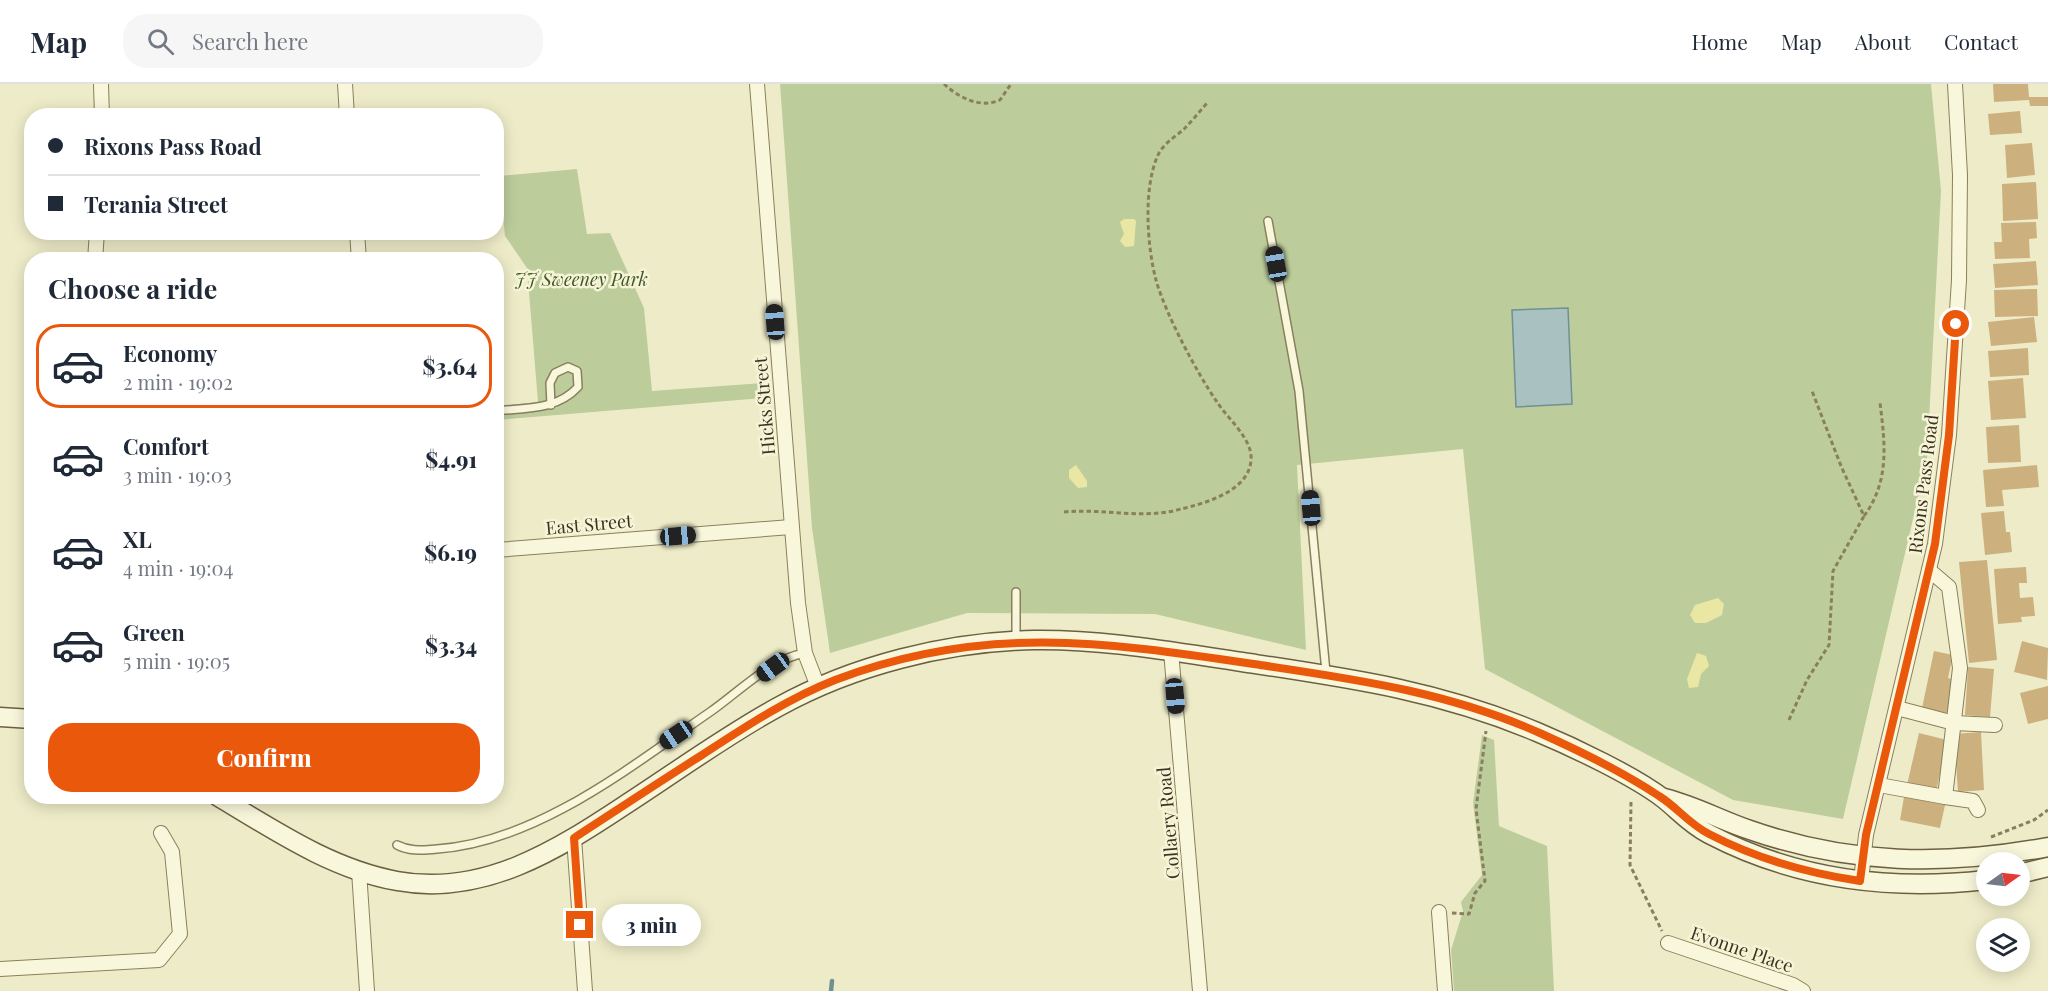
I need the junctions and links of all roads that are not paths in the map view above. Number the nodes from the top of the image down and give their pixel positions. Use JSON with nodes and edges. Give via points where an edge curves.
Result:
{"nodes":[{"id":1,"x":101,"y":84,"type":"edge"},
{"id":2,"x":345,"y":84,"type":"edge"},
{"id":3,"x":757,"y":84,"type":"edge"},
{"id":4,"x":1955,"y":84,"type":"edge"},
{"id":5,"x":102,"y":108,"type":"edge"},
{"id":6,"x":346,"y":108,"type":"edge"},
{"id":7,"x":1268,"y":221,"type":"dead end"},
{"id":8,"x":550,"y":405,"type":"junction"},
{"id":9,"x":504,"y":410,"type":"edge"},
{"id":10,"x":791,"y":526,"type":"junction"},
{"id":11,"x":504,"y":549,"type":"edge"},
{"id":12,"x":1929,"y":570,"type":"junction"},
{"id":13,"x":1016,"y":592,"type":"dead end"},
{"id":14,"x":1016,"y":641,"type":"junction"},
{"id":15,"x":1171,"y":651,"type":"junction"},
{"id":16,"x":805,"y":653,"type":"junction"},
{"id":17,"x":1326,"y":675,"type":"junction"},
{"id":18,"x":818,"y":687,"type":"junction"},
{"id":19,"x":1898,"y":708,"type":"junction"},
{"id":20,"x":0,"y":717,"type":"edge"},
{"id":21,"x":24,"y":718,"type":"edge"},
{"id":22,"x":1954,"y":723,"type":"junction"},
{"id":23,"x":1995,"y":725,"type":"dead end"},
{"id":24,"x":1879,"y":784,"type":"junction"},
{"id":25,"x":1662,"y":797,"type":"junction"},
{"id":26,"x":1944,"y":797,"type":"junction"},
{"id":27,"x":231,"y":804,"type":"edge"},
{"id":28,"x":1978,"y":810,"type":"dead end"},
{"id":29,"x":161,"y":833,"type":"dead end"},
{"id":30,"x":574,"y":838,"type":"junction"},
{"id":31,"x":397,"y":845,"type":"dead end"},
{"id":32,"x":2048,"y":847,"type":"edge"},
{"id":33,"x":1863,"y":856,"type":"junction"},
{"id":34,"x":2048,"y":867,"type":"edge"},
{"id":35,"x":358,"y":871,"type":"junction"},
{"id":36,"x":2030,"y":871,"type":"edge"},
{"id":37,"x":1860,"y":881,"type":"junction"},
{"id":38,"x":1976,"y":881,"type":"edge"},
{"id":39,"x":1439,"y":912,"type":"road end"},
{"id":40,"x":1668,"y":943,"type":"road end"},
{"id":41,"x":0,"y":969,"type":"edge"},
{"id":42,"x":367,"y":991,"type":"edge"},
{"id":43,"x":585,"y":991,"type":"edge"},
{"id":44,"x":1200,"y":991,"type":"edge"},
{"id":45,"x":1445,"y":991,"type":"edge"},
{"id":46,"x":1803,"y":991,"type":"edge"}],
"edges":[{"from":1,"to":5,"type":"street"},
{"from":2,"to":6,"type":"street"},
{"from":3,"to":10,"type":"street","name":"Hicks Street"},
{"from":4,"to":12,"type":"street","name":"Rixons Pass Road","via":[[1960,175],[1959,280],[1949,435]]},
{"from":7,"to":17,"type":"lane","via":[[1299,391]]},
{"from":8,"to":8,"type":"lane","via":[[569,397],[578,387],[577,371],[568,367],[555,373],[550,383]]},
{"from":8,"to":9,"type":"lane"},
{"from":10,"to":11,"type":"street","name":"East Street"},
{"from":10,"to":16,"type":"street","name":"Hicks Street"},
{"from":12,"to":19,"type":"street","name":"Rixons Pass Road"},
{"from":12,"to":22,"type":"street","via":[[1949,587],[1959,668]]},
{"from":13,"to":14,"type":"lane"},
{"from":14,"to":15,"type":"main road","via":[[1067,641]]},
{"from":14,"to":18,"type":"main road","via":[[931,652]]},
{"from":15,"to":17,"type":"main road"},
{"from":15,"to":44,"type":"street","name":"Collaery Road"},
{"from":16,"to":18,"type":"street","name":"Hicks Street"},
{"from":16,"to":31,"type":"lane","via":[[788,656],[646,755],[545,817],[482,843],[417,851]]},
{"from":17,"to":25,"type":"main road","via":[[1410,689],[1491,713],[1542,734]]},
{"from":18,"to":30,"type":"main road","via":[[750,724]]},
{"from":19,"to":22,"type":"street"},
{"from":19,"to":24,"type":"street","name":"Rixons Pass Road"},
{"from":20,"to":21,"type":"main road"},
{"from":22,"to":23,"type":"street"},
{"from":22,"to":26,"type":"street"},
{"from":24,"to":26,"type":"street"},
{"from":24,"to":33,"type":"street","name":"Rixons Pass Road"},
{"from":25,"to":33,"type":"main road","via":[[1750,830]]},
{"from":25,"to":37,"type":"main road","via":[[1687,821],[1745,850],[1789,867]]},
{"from":26,"to":28,"type":"street","via":[[1973,801]]},
{"from":27,"to":35,"type":"main road","via":[[324,857]]},
{"from":29,"to":41,"type":"street","via":[[172,852],[180,934],[159,960]]},
{"from":30,"to":35,"type":"main road","via":[[506,871],[453,884],[406,882]]},
{"from":30,"to":43,"type":"street"},
{"from":32,"to":33,"type":"main road","via":[[1951,860]]},
{"from":33,"to":37,"type":"street","name":"Rixons Pass Road"},
{"from":34,"to":36,"type":"main road"},
{"from":35,"to":42,"type":"street"},
{"from":37,"to":38,"type":"main road","via":[[1943,885]]},
{"from":39,"to":45,"type":"street"},
{"from":40,"to":46,"type":"street","name":"Evonne Place"}]}
